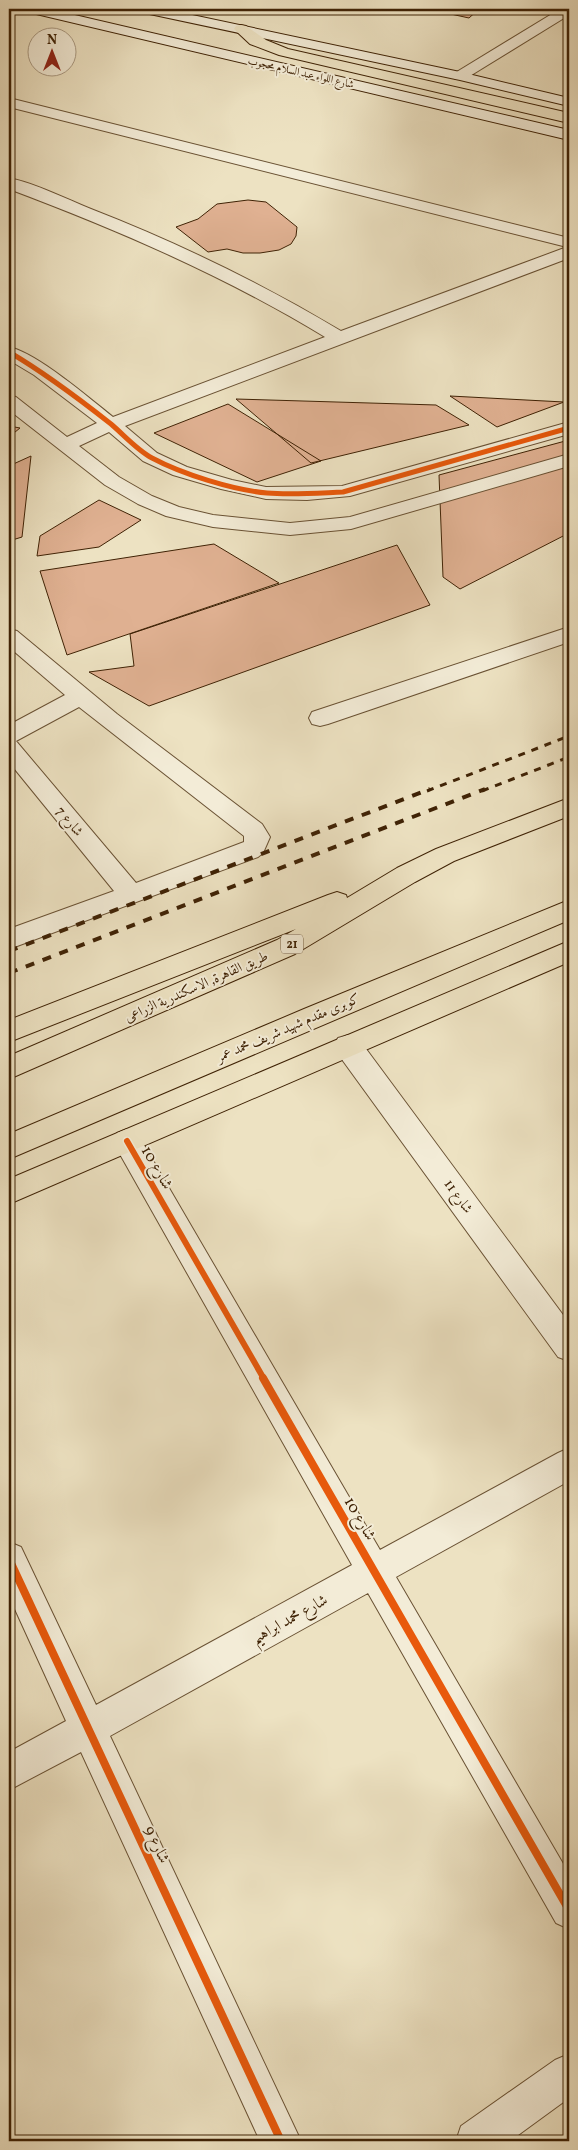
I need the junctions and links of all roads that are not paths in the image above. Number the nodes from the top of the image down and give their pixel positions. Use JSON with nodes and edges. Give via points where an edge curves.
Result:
{"nodes":[{"id":1,"x":32,"y":9,"type":"edge"},
{"id":2,"x":145,"y":9,"type":"edge"},
{"id":3,"x":569,"y":9,"type":"edge"},
{"id":4,"x":241,"y":29,"type":"junction"},
{"id":5,"x":460,"y":76,"type":"junction"},
{"id":6,"x":9,"y":102,"type":"edge"},
{"id":7,"x":569,"y":102,"type":"edge"},
{"id":8,"x":569,"y":118,"type":"edge"},
{"id":9,"x":569,"y":135,"type":"edge"},
{"id":10,"x":9,"y":183,"type":"edge"},
{"id":11,"x":569,"y":243,"type":"edge"},
{"id":12,"x":569,"y":252,"type":"edge"},
{"id":13,"x":339,"y":338,"type":"junction"},
{"id":14,"x":9,"y":352,"type":"edge"},
{"id":15,"x":9,"y":400,"type":"edge"},
{"id":16,"x":111,"y":424,"type":"junction"},
{"id":17,"x":569,"y":428,"type":"edge"},
{"id":18,"x":65,"y":445,"type":"junction"},
{"id":19,"x":569,"y":460,"type":"edge"},
{"id":20,"x":569,"y":634,"type":"edge"},
{"id":21,"x":9,"y":636,"type":"edge"},
{"id":22,"x":80,"y":696,"type":"junction"},
{"id":23,"x":320,"y":718,"type":"dead end"},
{"id":24,"x":9,"y":735,"type":"edge"},
{"id":25,"x":9,"y":747,"type":"edge"},
{"id":26,"x":569,"y":807,"type":"edge"},
{"id":27,"x":406,"y":875,"type":"junction"},
{"id":28,"x":130,"y":894,"type":"junction"},
{"id":29,"x":569,"y":910,"type":"edge"},
{"id":30,"x":9,"y":939,"type":"edge"},
{"id":31,"x":568,"y":954,"type":"edge"},
{"id":32,"x":9,"y":1031,"type":"edge"},
{"id":33,"x":348,"y":1046,"type":"junction"},
{"id":34,"x":9,"y":1068,"type":"edge"},
{"id":35,"x":127,"y":1141,"type":"junction"},
{"id":36,"x":9,"y":1147,"type":"edge"},
{"id":37,"x":9,"y":1192,"type":"edge"},
{"id":38,"x":569,"y":1346,"type":"edge"},
{"id":39,"x":569,"y":1464,"type":"edge"},
{"id":40,"x":9,"y":1559,"type":"edge"},
{"id":41,"x":375,"y":1571,"type":"junction"},
{"id":42,"x":89,"y":1728,"type":"junction"},
{"id":43,"x":9,"y":1772,"type":"edge"},
{"id":44,"x":569,"y":1910,"type":"edge"},
{"id":45,"x":569,"y":2074,"type":"edge"},
{"id":46,"x":281,"y":2141,"type":"edge"},
{"id":47,"x":476,"y":2141,"type":"edge"}],
"edges":[{"from":1,"to":9,"type":"street","name":"شارع اللواء عبد السلام محجوب"},
{"from":2,"to":4,"type":"street"},
{"from":3,"to":5,"type":"street"},
{"from":4,"to":5,"type":"street"},
{"from":4,"to":8,"type":"highway","via":[[260,44],[284,52]]},
{"from":5,"to":7,"type":"street"},
{"from":6,"to":11,"type":"street"},
{"from":10,"to":13,"type":"street","via":[[206,264],[294,309]]},
{"from":12,"to":13,"type":"street"},
{"from":13,"to":16,"type":"street"},
{"from":14,"to":16,"type":"street","via":[[41,371]]},
{"from":15,"to":18,"type":"street"},
{"from":16,"to":17,"type":"street","via":[[150,457],[180,471],[266,493],[307,494],[343,492]]},
{"from":16,"to":18,"type":"street"},
{"from":18,"to":19,"type":"street","via":[[112,481],[173,512],[214,522],[290,529],[351,523]]},
{"from":20,"to":23,"type":"street"},
{"from":21,"to":22,"type":"street"},
{"from":22,"to":24,"type":"street"},
{"from":22,"to":28,"type":"street","via":[[258,837],[249,851]]},
{"from":25,"to":28,"type":"street","name":"شارع 7"},
{"from":26,"to":27,"type":"highway","name":"طريق القاهرة, الاسكندرية الزراعى","number":"21","via":[[445,855]]},
{"from":27,"to":32,"type":"highway"},
{"from":27,"to":34,"type":"highway","name":"طريق القاهرة, الاسكندرية الزراعى","number":"21","via":[[286,947]]},
{"from":28,"to":30,"type":"street"},
{"from":29,"to":36,"type":"highway","name":"كوبرى مقدم شهيد شريف محمد عمر"},
{"from":31,"to":33,"type":"highway"},
{"from":33,"to":35,"type":"highway"},
{"from":33,"to":38,"type":"street","name":"شارع 11"},
{"from":35,"to":37,"type":"highway"},
{"from":35,"to":41,"type":"street","name":"شارع 10"},
{"from":39,"to":41,"type":"street","name":"شارع محمد ابراهيم"},
{"from":40,"to":42,"type":"street","name":"شارع 9"},
{"from":41,"to":42,"type":"street","name":"شارع محمد ابراهيم"},
{"from":41,"to":44,"type":"street","name":"شارع 10"},
{"from":42,"to":43,"type":"street","name":"شارع محمد ابراهيم"},
{"from":42,"to":46,"type":"street","name":"شارع 9"},
{"from":45,"to":47,"type":"street"}]}
